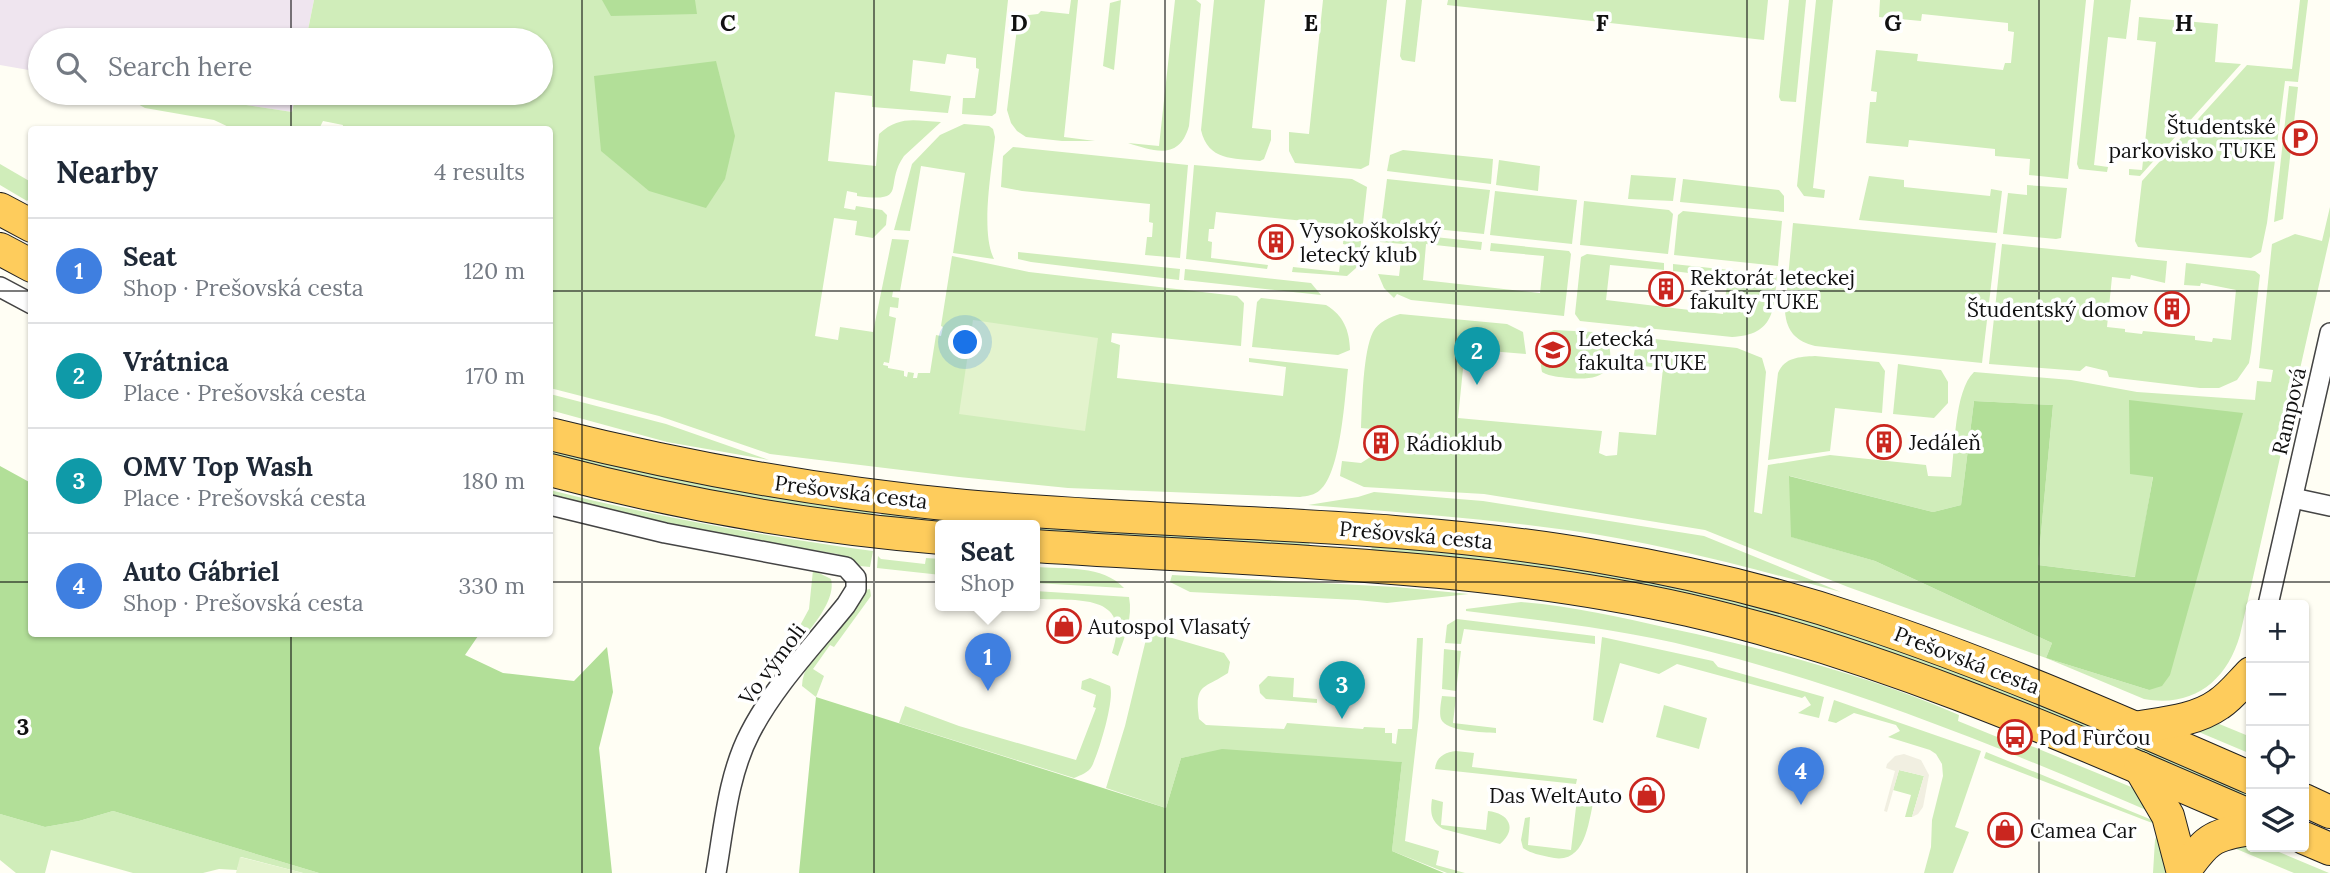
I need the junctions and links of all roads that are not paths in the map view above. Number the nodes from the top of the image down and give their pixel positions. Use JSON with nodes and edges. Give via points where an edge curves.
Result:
{"nodes":[{"id":1,"x":0,"y":209,"type":"edge"},
{"id":2,"x":28,"y":224,"type":"edge"},
{"id":3,"x":0,"y":249,"type":"edge"},
{"id":4,"x":28,"y":264,"type":"edge"},
{"id":5,"x":0,"y":287,"type":"edge"},
{"id":6,"x":28,"y":302,"type":"edge"},
{"id":7,"x":2330,"y":333,"type":"edge"},
{"id":8,"x":553,"y":435,"type":"edge"},
{"id":9,"x":553,"y":471,"type":"edge"},
{"id":10,"x":2293,"y":498,"type":"junction"},
{"id":11,"x":553,"y":506,"type":"edge"},
{"id":12,"x":2330,"y":506,"type":"edge"},
{"id":13,"x":935,"y":537,"type":"edge"},
{"id":14,"x":1040,"y":546,"type":"edge"},
{"id":15,"x":2269,"y":600,"type":"edge"},
{"id":16,"x":2246,"y":678,"type":"edge"},
{"id":17,"x":2134,"y":728,"type":"junction"},
{"id":18,"x":2140,"y":768,"type":"junction"},
{"id":19,"x":2246,"y":776,"type":"edge"},
{"id":20,"x":2246,"y":814,"type":"edge"},
{"id":21,"x":2246,"y":830,"type":"edge"},
{"id":22,"x":2309,"y":840,"type":"edge"},
{"id":23,"x":2330,"y":849,"type":"edge"},
{"id":24,"x":716,"y":873,"type":"edge"},
{"id":25,"x":2183,"y":873,"type":"edge"}],
"edges":[{"from":1,"to":2,"type":"highway"},
{"from":3,"to":4,"type":"highway"},
{"from":5,"to":6,"type":"street"},
{"from":7,"to":10,"type":"street","name":"Rampová"},
{"from":8,"to":17,"type":"highway","name":"Prešovská cesta","via":[[691,467],[881,497],[1441,536],[1647,565],[1857,620],[2017,678]]},
{"from":9,"to":13,"type":"highway","name":"Prešovská cesta","via":[[736,512]]},
{"from":10,"to":12,"type":"street"},
{"from":10,"to":15,"type":"street","name":"Rampová"},
{"from":11,"to":24,"type":"street","name":"Vo výmoli","via":[[664,533],[846,567],[856,578],[856,589],[749,735],[737,766]]},
{"from":14,"to":18,"type":"highway","name":"Prešovská cesta","via":[[1430,571],[1644,601],[1850,655],[1955,692]]},
{"from":16,"to":17,"type":"highway","via":[[2219,704],[2190,718]]},
{"from":17,"to":19,"type":"highway","name":"Prešovská cesta"},
{"from":18,"to":20,"type":"highway","name":"Prešovská cesta"},
{"from":18,"to":25,"type":"highway","via":[[2168,816]]},
{"from":21,"to":25,"type":"highway","via":[[2208,842]]},
{"from":22,"to":23,"type":"highway"}]}
